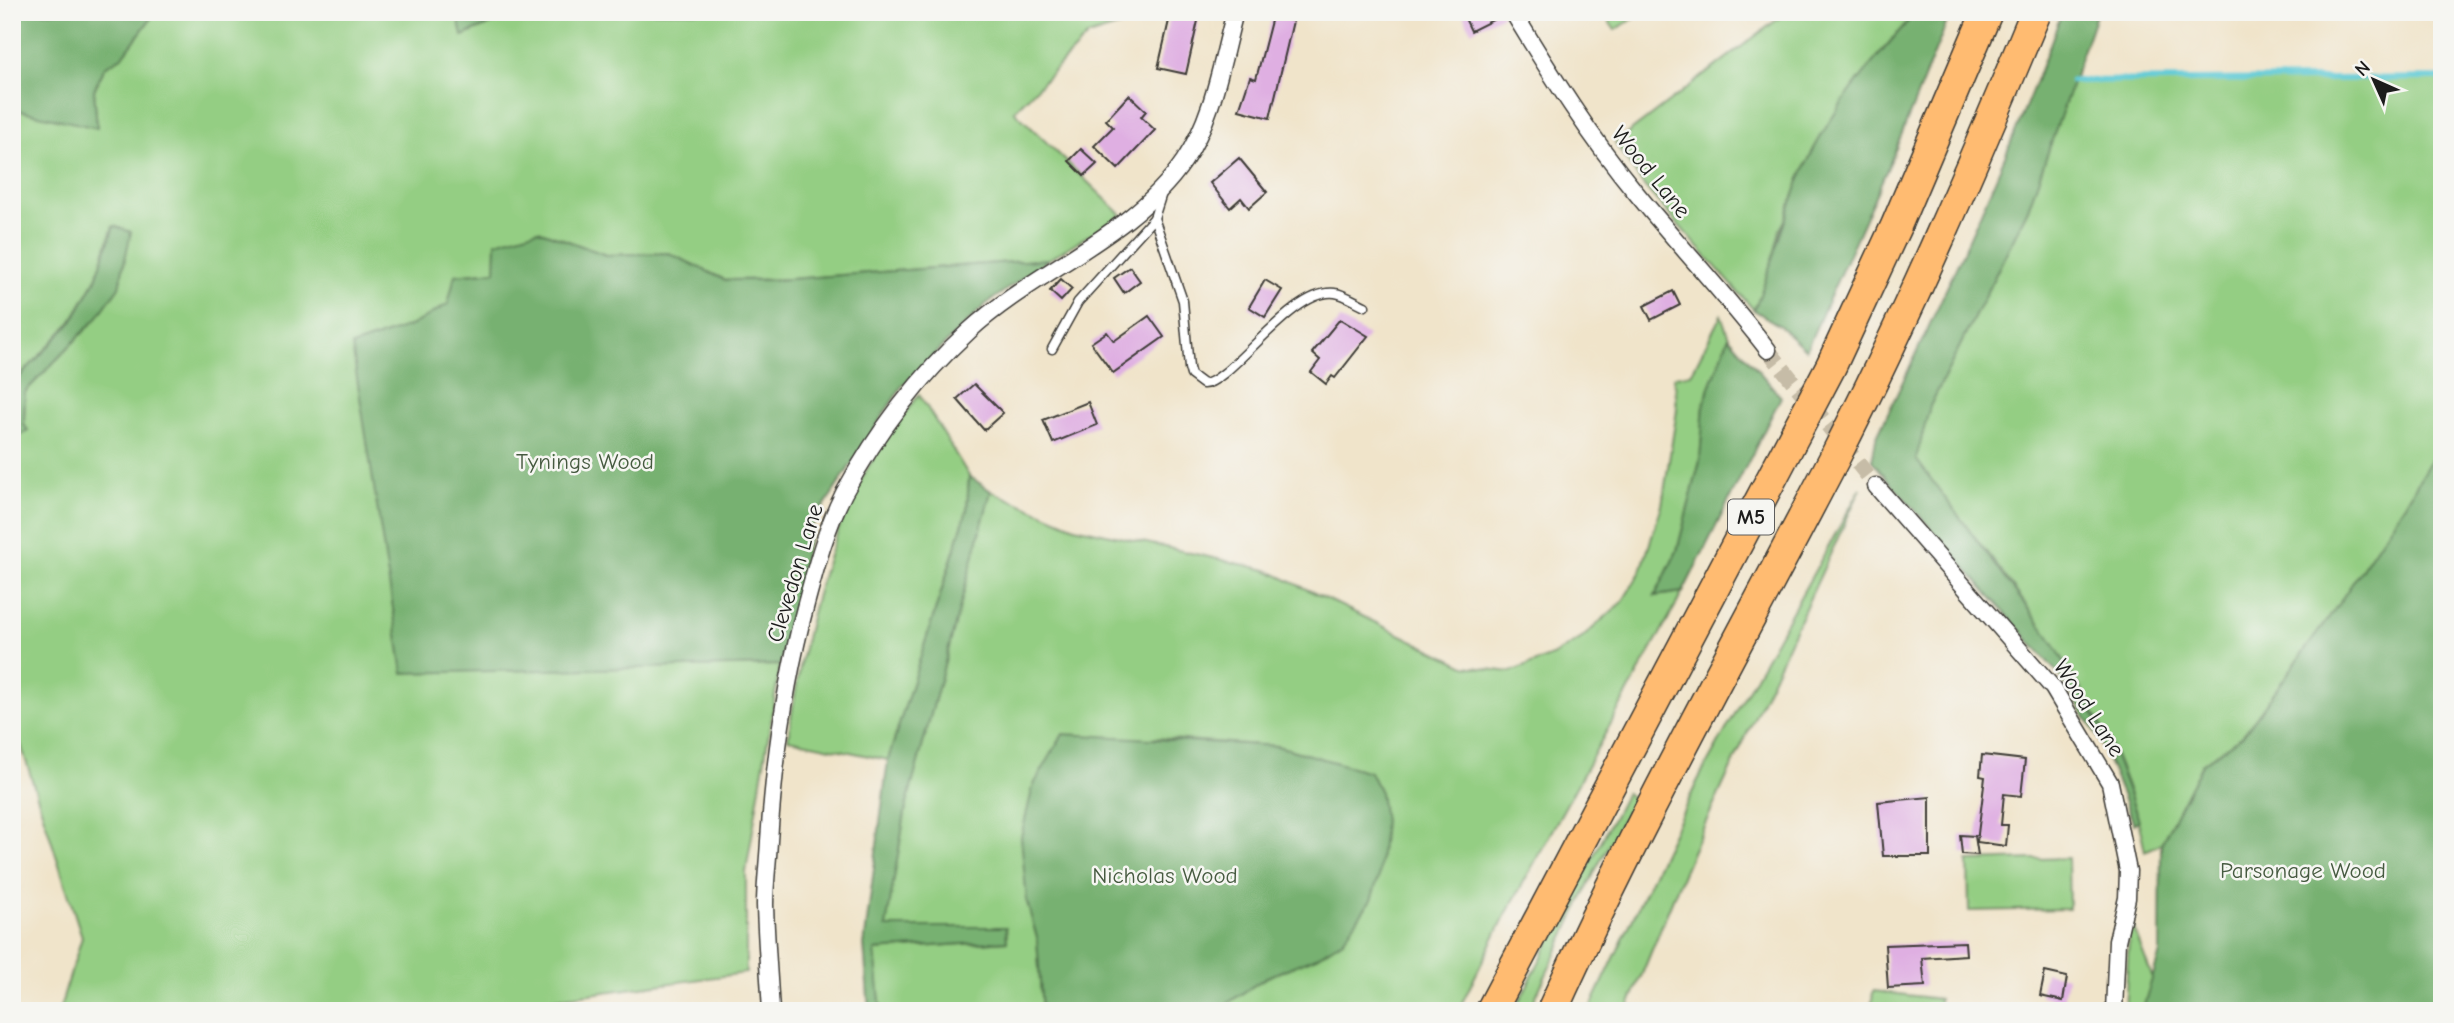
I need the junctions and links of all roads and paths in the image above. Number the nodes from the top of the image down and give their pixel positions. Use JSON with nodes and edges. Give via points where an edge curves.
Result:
{"nodes":[{"id":1,"x":1235,"y":12,"type":"edge"},
{"id":2,"x":1513,"y":12,"type":"edge"},
{"id":3,"x":1987,"y":12,"type":"edge"},
{"id":4,"x":2036,"y":12,"type":"edge"},
{"id":5,"x":1165,"y":185,"type":"junction"},
{"id":6,"x":1154,"y":218,"type":"junction"},
{"id":7,"x":1365,"y":306,"type":"dead end"},
{"id":8,"x":1052,"y":349,"type":"dead end"},
{"id":9,"x":1768,"y":351,"type":"tunnel mouth"},
{"id":10,"x":1876,"y":486,"type":"tunnel mouth"},
{"id":11,"x":771,"y":1011,"type":"edge"},
{"id":12,"x":1491,"y":1011,"type":"edge"},
{"id":13,"x":1552,"y":1011,"type":"edge"},
{"id":14,"x":2114,"y":1011,"type":"edge"}],
"edges":[{"from":1,"to":5,"type":"street","name":"Clevedon Lane","via":[[1214,97],[1184,160]]},
{"from":2,"to":9,"type":"street","name":"Wood Lane","via":[[1580,119]]},
{"from":3,"to":12,"type":"highway","number":"M5","via":[[1831,366]]},
{"from":4,"to":13,"type":"highway","number":"M5","via":[[1948,226]]},
{"from":5,"to":6,"type":"lane"},
{"from":5,"to":11,"type":"street","name":"Clevedon Lane","via":[[1134,215],[1050,269],[967,332],[883,430],[843,495],[797,637],[779,735],[765,904]]},
{"from":6,"to":7,"type":"lane","via":[[1182,301],[1191,375],[1203,384],[1217,380],[1257,340],[1317,296],[1335,293]]},
{"from":6,"to":8,"type":"lane","via":[[1078,302]]},
{"from":10,"to":14,"type":"street","name":"Wood Lane","via":[[2053,688],[2110,783],[2128,871]]}]}
